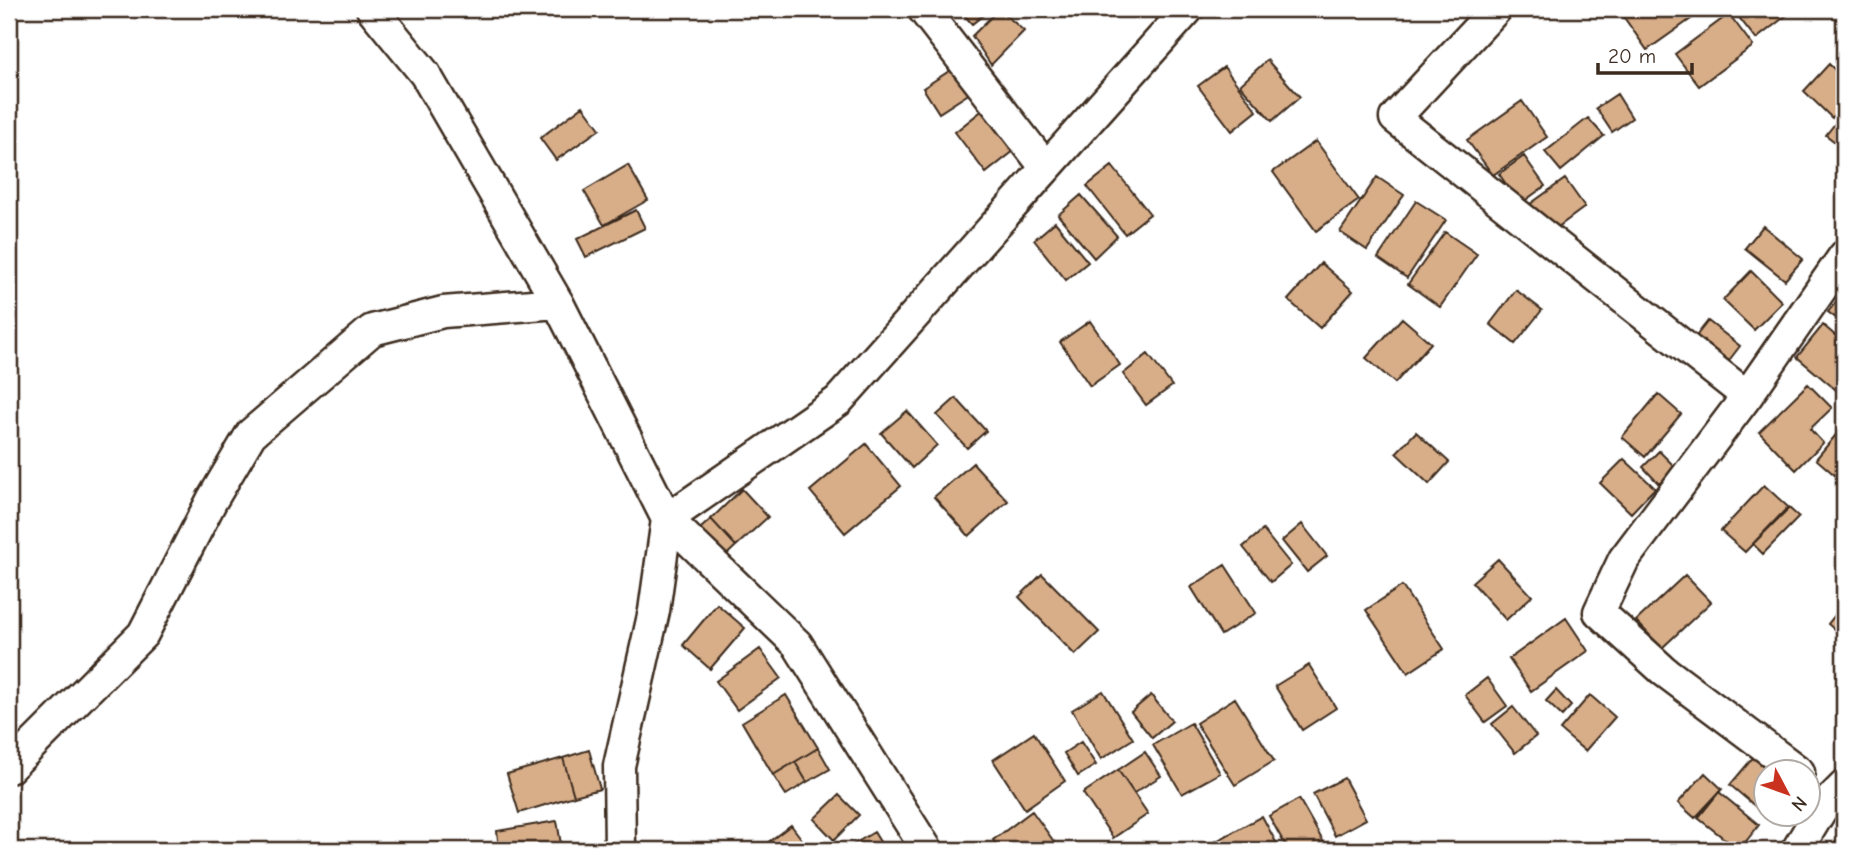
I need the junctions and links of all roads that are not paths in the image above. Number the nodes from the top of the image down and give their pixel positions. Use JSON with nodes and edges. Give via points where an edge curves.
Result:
{"nodes":[{"id":1,"x":373,"y":9,"type":"edge"},
{"id":2,"x":923,"y":9,"type":"edge"},
{"id":3,"x":1188,"y":9,"type":"edge"},
{"id":4,"x":1496,"y":9,"type":"edge"},
{"id":5,"x":1046,"y":168,"type":"junction"},
{"id":6,"x":1844,"y":256,"type":"edge"},
{"id":7,"x":558,"y":303,"type":"junction"},
{"id":8,"x":1747,"y":396,"type":"junction"},
{"id":9,"x":667,"y":519,"type":"junction"},
{"id":10,"x":1780,"y":758,"type":"edge"},
{"id":11,"x":9,"y":768,"type":"edge"},
{"id":12,"x":1822,"y":783,"type":"edge"},
{"id":13,"x":1839,"y":791,"type":"edge"},
{"id":14,"x":620,"y":850,"type":"edge"},
{"id":15,"x":927,"y":850,"type":"edge"},
{"id":16,"x":1797,"y":850,"type":"edge"}],
"edges":[{"from":1,"to":7,"type":"street","via":[[425,74]]},
{"from":2,"to":5,"type":"street"},
{"from":3,"to":5,"type":"street"},
{"from":4,"to":8,"type":"street","via":[[1395,118]]},
{"from":5,"to":9,"type":"street","via":[[838,401]]},
{"from":6,"to":8,"type":"street"},
{"from":7,"to":9,"type":"street"},
{"from":7,"to":11,"type":"street","via":[[443,312],[372,330],[251,434],[143,634]]},
{"from":8,"to":10,"type":"street","via":[[1624,558],[1599,612],[1664,671]]},
{"from":9,"to":14,"type":"street","via":[[654,611],[619,766]]},
{"from":9,"to":15,"type":"street","via":[[796,643]]},
{"from":12,"to":13,"type":"street"},
{"from":13,"to":16,"type":"street","via":[[1823,807]]}]}
